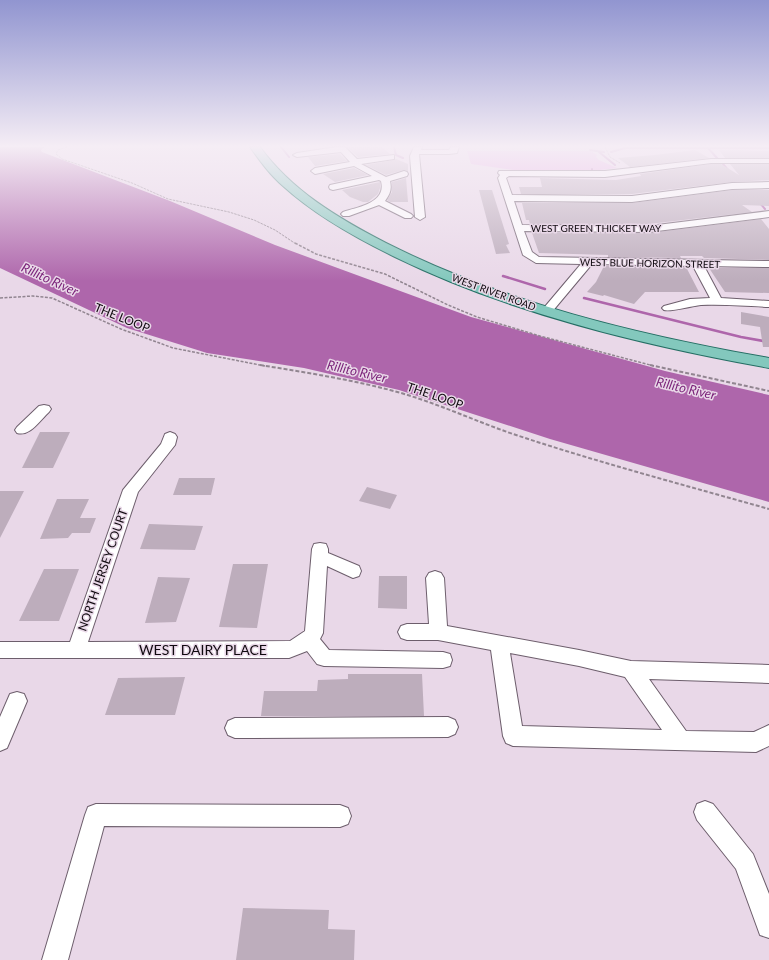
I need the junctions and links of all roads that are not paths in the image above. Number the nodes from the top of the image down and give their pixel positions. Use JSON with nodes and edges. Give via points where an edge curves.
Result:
{"nodes":[{"id":1,"x":296,"y":192,"type":"edge"},
{"id":2,"x":315,"y":192,"type":"edge"},
{"id":3,"x":387,"y":192,"type":"edge"},
{"id":4,"x":418,"y":192,"type":"edge"},
{"id":5,"x":508,"y":192,"type":"edge"},
{"id":6,"x":688,"y":192,"type":"edge"},
{"id":7,"x":510,"y":198,"type":"junction"},
{"id":8,"x":379,"y":201,"type":"junction"},
{"id":9,"x":346,"y":214,"type":"junction"},
{"id":10,"x":768,"y":215,"type":"edge"},
{"id":11,"x":408,"y":216,"type":"dead end"},
{"id":12,"x":420,"y":217,"type":"dead end"},
{"id":13,"x":518,"y":228,"type":"junction"},
{"id":14,"x":588,"y":262,"type":"junction"},
{"id":15,"x":697,"y":263,"type":"junction"},
{"id":16,"x":769,"y":264,"type":"edge"},
{"id":17,"x":717,"y":302,"type":"junction"},
{"id":18,"x":769,"y":304,"type":"edge"},
{"id":19,"x":551,"y":306,"type":"junction"},
{"id":20,"x":668,"y":308,"type":"dead end"},
{"id":21,"x":769,"y":351,"type":"edge"},
{"id":22,"x":769,"y":363,"type":"edge"},
{"id":23,"x":44,"y":409,"type":"dead end"},
{"id":24,"x":22,"y":430,"type":"dead end"},
{"id":25,"x":170,"y":437,"type":"dead end"},
{"id":26,"x":353,"y":571,"type":"dead end"},
{"id":27,"x":435,"y":578,"type":"dead end"},
{"id":28,"x":407,"y":632,"type":"dead end"},
{"id":29,"x":438,"y":632,"type":"junction"},
{"id":30,"x":310,"y":640,"type":"junction"},
{"id":31,"x":499,"y":643,"type":"junction"},
{"id":32,"x":0,"y":650,"type":"edge"},
{"id":33,"x":76,"y":650,"type":"junction"},
{"id":34,"x":443,"y":660,"type":"dead end"},
{"id":35,"x":631,"y":670,"type":"junction"},
{"id":36,"x":769,"y":674,"type":"edge"},
{"id":37,"x":17,"y":701,"type":"dead end"},
{"id":38,"x":448,"y":727,"type":"dead end"},
{"id":39,"x":235,"y":728,"type":"dead end"},
{"id":40,"x":769,"y":735,"type":"edge"},
{"id":41,"x":0,"y":741,"type":"edge"},
{"id":42,"x":681,"y":741,"type":"junction"},
{"id":43,"x":705,"y":812,"type":"dead end"},
{"id":44,"x":340,"y":816,"type":"dead end"},
{"id":45,"x":769,"y":926,"type":"edge"},
{"id":46,"x":55,"y":960,"type":"edge"}],
"edges":[{"from":1,"to":19,"type":"main road","name":"WEST RIVER ROAD","via":[[383,247],[446,275]]},
{"from":2,"to":9,"type":"main road","name":"WEST RIVER ROAD"},
{"from":3,"to":8,"type":"street"},
{"from":4,"to":12,"type":"street"},
{"from":5,"to":7,"type":"street"},
{"from":6,"to":7,"type":"street","via":[[632,199]]},
{"from":7,"to":13,"type":"street"},
{"from":8,"to":9,"type":"street"},
{"from":8,"to":11,"type":"street"},
{"from":9,"to":19,"type":"main road","name":"WEST RIVER ROAD","via":[[389,238],[440,261],[513,288]]},
{"from":10,"to":13,"type":"street","name":"WEST GREEN THICKET WAY","via":[[657,228]]},
{"from":13,"to":14,"type":"street","name":"WEST BLUE HORIZON STREET","via":[[530,259]]},
{"from":14,"to":15,"type":"street","name":"WEST BLUE HORIZON STREET"},
{"from":14,"to":19,"type":"street"},
{"from":15,"to":16,"type":"street","name":"WEST BLUE HORIZON STREET"},
{"from":15,"to":17,"type":"street"},
{"from":17,"to":18,"type":"street"},
{"from":17,"to":20,"type":"street"},
{"from":19,"to":21,"type":"main road","name":"WEST RIVER ROAD"},
{"from":19,"to":22,"type":"main road","name":"WEST RIVER ROAD","via":[[659,340]]},
{"from":23,"to":24,"type":"street"},
{"from":25,"to":33,"type":"street","name":"NORTH JERSEY COURT","via":[[168,445],[131,490]]},
{"from":26,"to":30,"type":"street","via":[[320,554],[314,633]]},
{"from":27,"to":29,"type":"street"},
{"from":28,"to":29,"type":"street"},
{"from":29,"to":31,"type":"street"},
{"from":30,"to":33,"type":"street","name":"WEST DAIRY PLACE","via":[[289,650]]},
{"from":30,"to":34,"type":"street","via":[[324,658]]},
{"from":31,"to":35,"type":"street"},
{"from":31,"to":42,"type":"street","via":[[513,736]]},
{"from":32,"to":33,"type":"street","name":"WEST DAIRY PLACE"},
{"from":35,"to":36,"type":"street"},
{"from":35,"to":42,"type":"street"},
{"from":37,"to":41,"type":"street"},
{"from":38,"to":39,"type":"street"},
{"from":40,"to":42,"type":"street","via":[[756,742]]},
{"from":43,"to":45,"type":"street","via":[[745,862]]},
{"from":44,"to":46,"type":"street","via":[[96,815]]}]}
